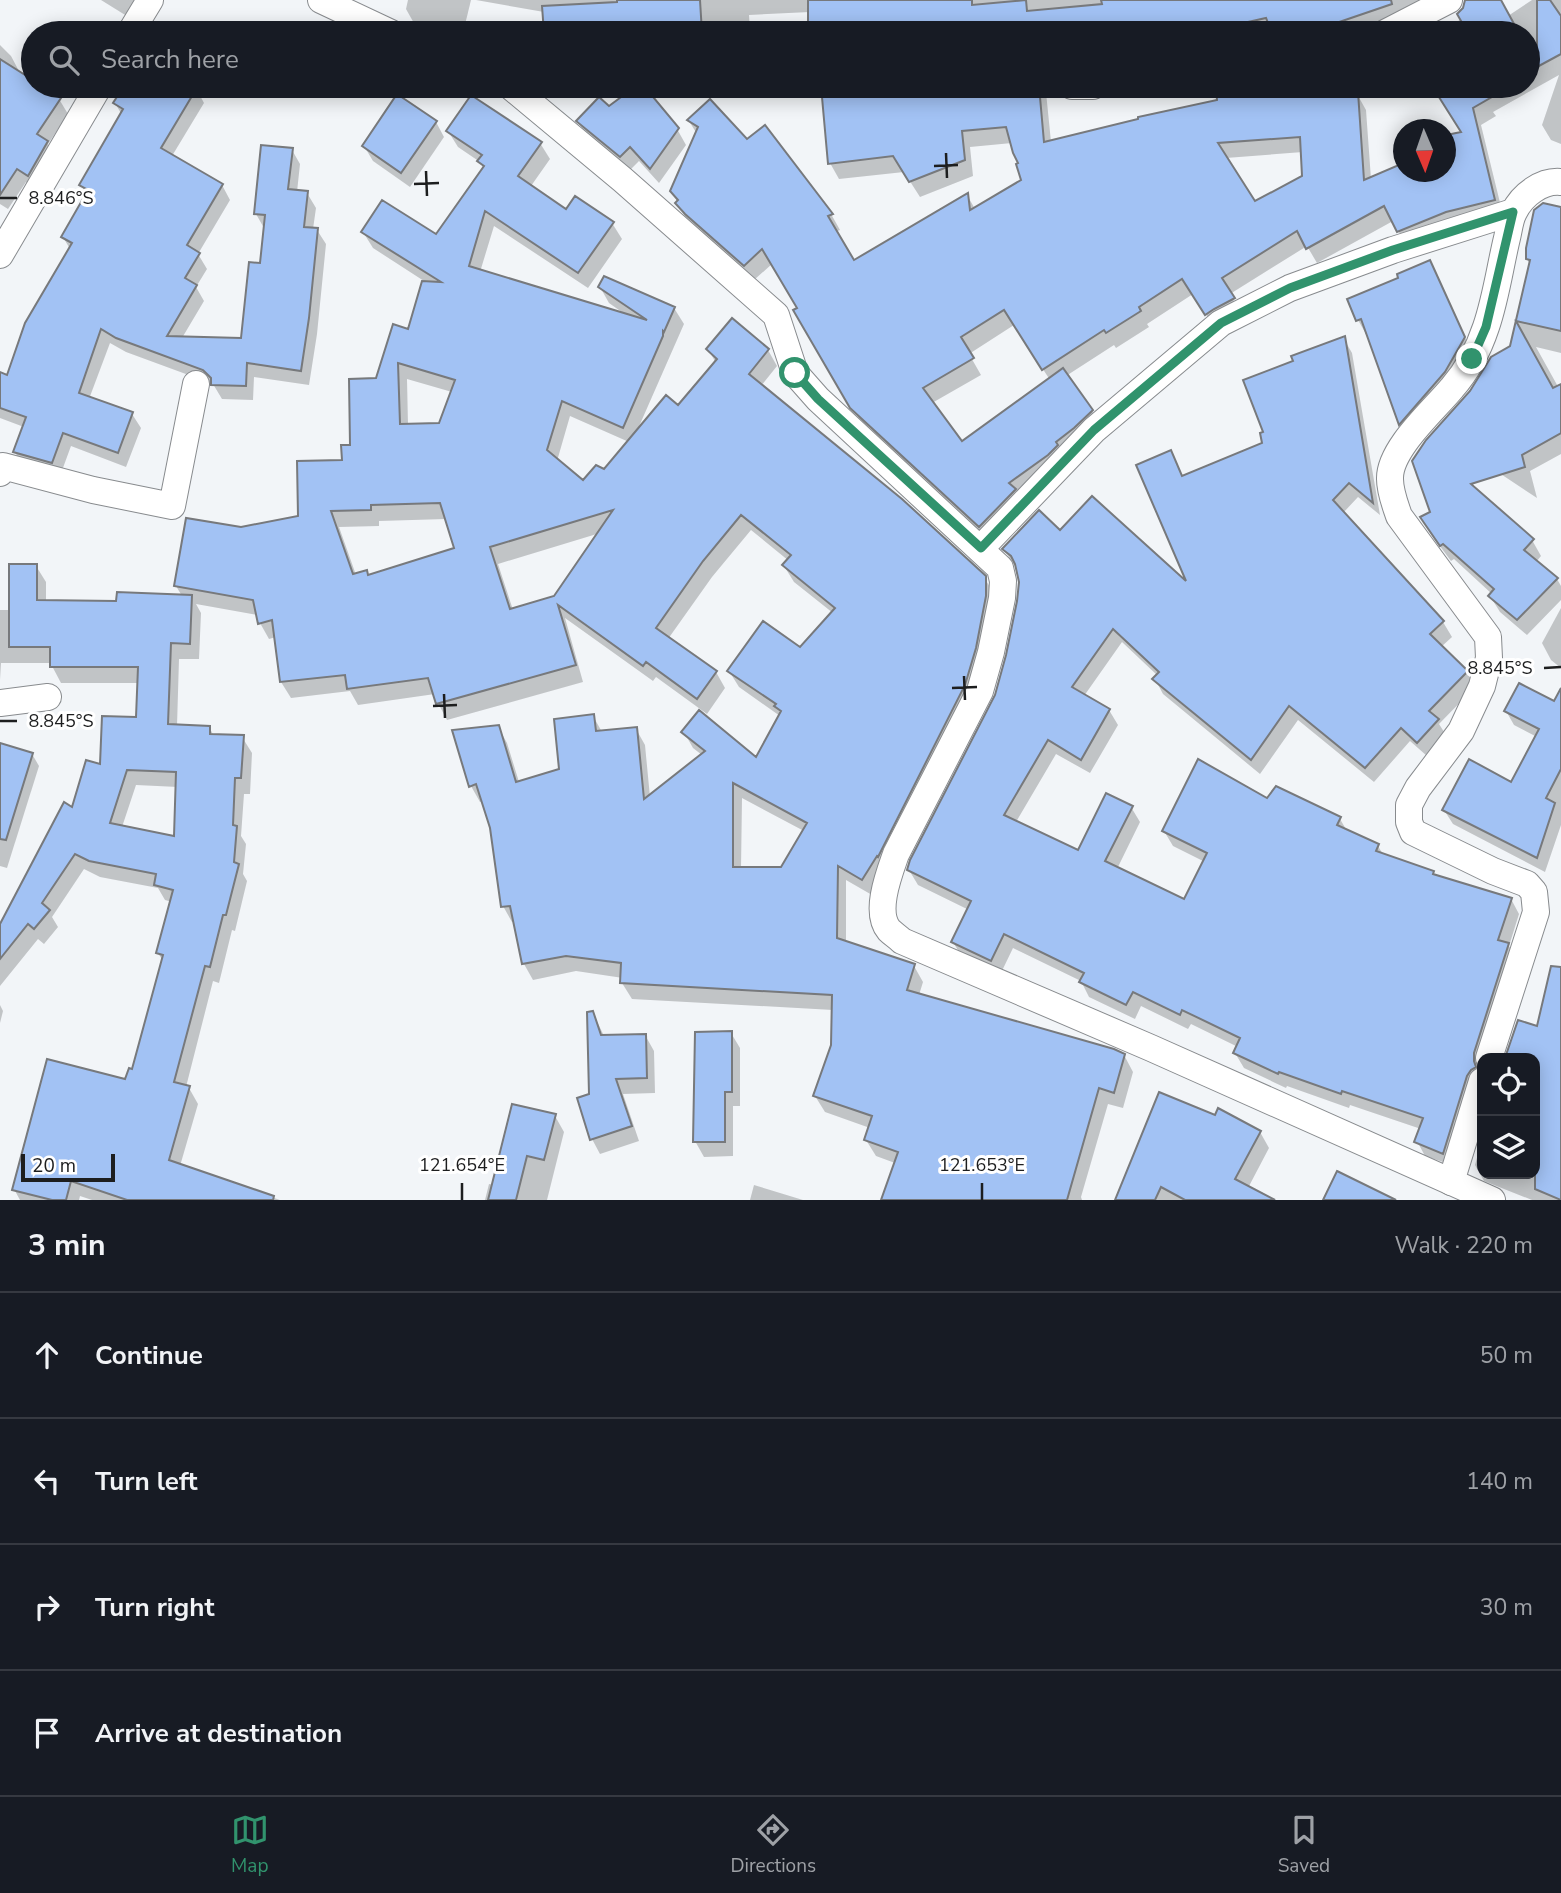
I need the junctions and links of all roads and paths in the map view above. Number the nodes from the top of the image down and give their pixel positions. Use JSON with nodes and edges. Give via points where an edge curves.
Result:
{"nodes":[{"id":1,"x":150,"y":0,"type":"edge"},
{"id":2,"x":321,"y":0,"type":"edge"},
{"id":3,"x":1449,"y":0,"type":"edge"},
{"id":4,"x":137,"y":21,"type":"edge"},
{"id":5,"x":366,"y":21,"type":"edge"},
{"id":6,"x":1408,"y":21,"type":"edge"},
{"id":7,"x":92,"y":98,"type":"edge"},
{"id":8,"x":524,"y":98,"type":"edge"},
{"id":9,"x":1561,"y":182,"type":"edge"},
{"id":10,"x":1513,"y":212,"type":"junction"},
{"id":11,"x":0,"y":255,"type":"edge"},
{"id":12,"x":196,"y":384,"type":"dead end"},
{"id":13,"x":0,"y":473,"type":"edge"},
{"id":14,"x":981,"y":548,"type":"junction"},
{"id":15,"x":48,"y":697,"type":"dead end"},
{"id":16,"x":0,"y":703,"type":"edge"},
{"id":17,"x":1491,"y":1053,"type":"edge"},
{"id":18,"x":1477,"y":1097,"type":"edge"},
{"id":19,"x":1451,"y":1182,"type":"junction"},
{"id":20,"x":1492,"y":1200,"type":"edge"}],
"edges":[{"from":1,"to":4,"type":"street"},
{"from":2,"to":5,"type":"street"},
{"from":3,"to":6,"type":"street"},
{"from":7,"to":11,"type":"street"},
{"from":8,"to":14,"type":"street","via":[[776,315],[795,373]]},
{"from":9,"to":10,"type":"street","via":[[1538,187]]},
{"from":10,"to":14,"type":"street","via":[[1290,288],[1221,323],[1094,430]]},
{"from":10,"to":17,"type":"street","via":[[1486,327],[1472,359],[1406,440],[1389,477],[1399,516],[1488,636],[1489,659],[1482,686],[1461,731],[1418,788],[1409,805],[1409,822],[1413,832],[1527,884],[1534,892],[1536,912]]},
{"from":12,"to":13,"type":"street","via":[[172,506],[3,466]]},
{"from":14,"to":19,"type":"street","via":[[1000,568],[1003,581],[991,652],[980,691],[896,854],[886,883],[883,908],[887,928],[902,941]]},
{"from":15,"to":16,"type":"street"},
{"from":18,"to":19,"type":"street"},
{"from":19,"to":20,"type":"street"}]}
